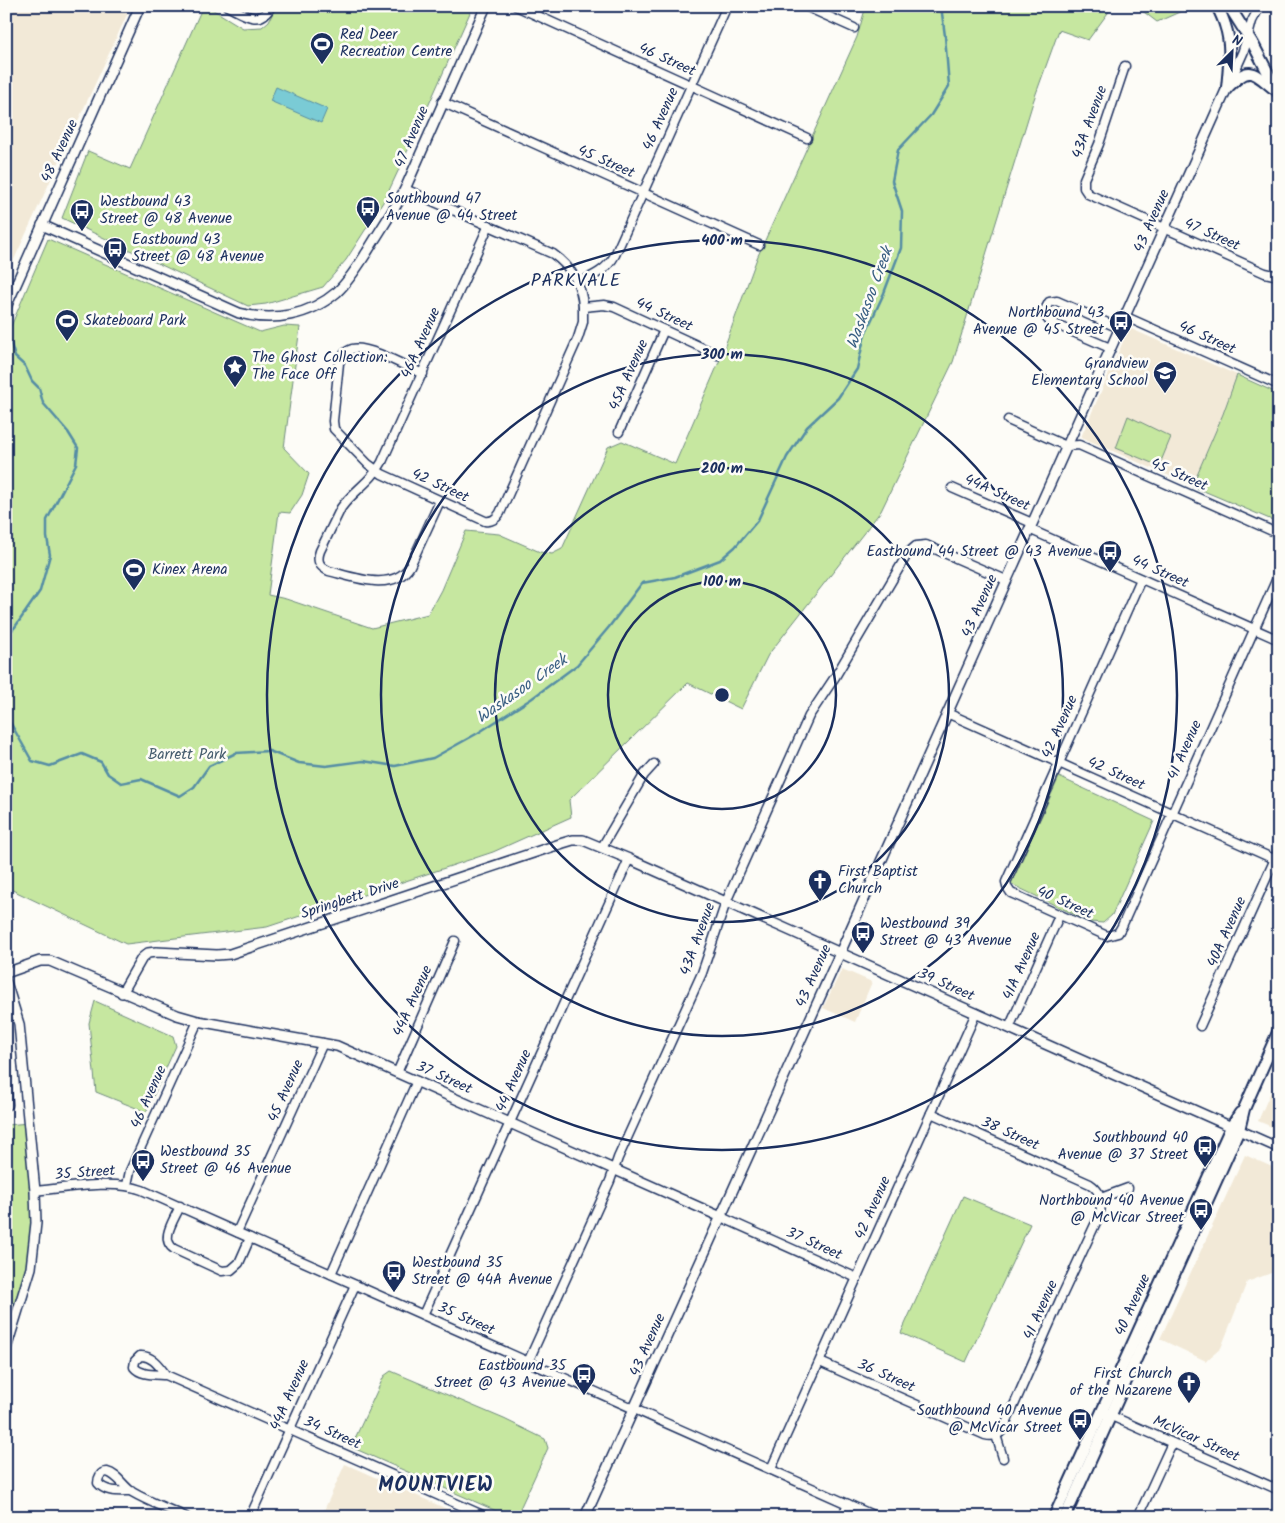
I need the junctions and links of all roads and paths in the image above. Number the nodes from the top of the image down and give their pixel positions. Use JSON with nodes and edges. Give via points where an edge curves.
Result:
{"nodes":[{"id":1,"x":140,"y":6,"type":"edge"},
{"id":2,"x":227,"y":6,"type":"edge"},
{"id":3,"x":270,"y":6,"type":"edge"},
{"id":4,"x":486,"y":6,"type":"edge"},
{"id":5,"x":516,"y":6,"type":"edge"},
{"id":6,"x":727,"y":6,"type":"edge"},
{"id":7,"x":805,"y":6,"type":"edge"},
{"id":8,"x":1217,"y":6,"type":"edge"},
{"id":9,"x":1229,"y":6,"type":"edge"},
{"id":10,"x":1260,"y":6,"type":"edge"},
{"id":11,"x":854,"y":28,"type":"dead end"},
{"id":12,"x":1248,"y":36,"type":"junction"},
{"id":13,"x":1126,"y":66,"type":"dead end"},
{"id":14,"x":691,"y":86,"type":"junction"},
{"id":15,"x":1227,"y":88,"type":"junction"},
{"id":16,"x":1278,"y":93,"type":"edge"},
{"id":17,"x":442,"y":102,"type":"junction"},
{"id":18,"x":807,"y":138,"type":"dead end"},
{"id":19,"x":1084,"y":188,"type":"joint"},
{"id":20,"x":405,"y":189,"type":"junction"},
{"id":21,"x":643,"y":194,"type":"junction"},
{"id":22,"x":42,"y":225,"type":"junction"},
{"id":23,"x":489,"y":225,"type":"junction"},
{"id":24,"x":1164,"y":228,"type":"junction"},
{"id":25,"x":759,"y":245,"type":"dead end"},
{"id":26,"x":1279,"y":276,"type":"edge"},
{"id":27,"x":578,"y":284,"type":"junction"},
{"id":28,"x":6,"y":307,"type":"edge"},
{"id":29,"x":584,"y":307,"type":"junction"},
{"id":30,"x":1124,"y":316,"type":"junction"},
{"id":31,"x":1119,"y":328,"type":"junction"},
{"id":32,"x":664,"y":330,"type":"junction"},
{"id":33,"x":1110,"y":348,"type":"junction"},
{"id":34,"x":718,"y":355,"type":"dead end"},
{"id":35,"x":423,"y":374,"type":"junction"},
{"id":36,"x":1279,"y":385,"type":"edge"},
{"id":37,"x":1008,"y":420,"type":"dead end"},
{"id":38,"x":619,"y":432,"type":"dead end"},
{"id":39,"x":1066,"y":446,"type":"junction"},
{"id":40,"x":377,"y":471,"type":"junction"},
{"id":41,"x":952,"y":488,"type":"dead end"},
{"id":42,"x":440,"y":501,"type":"junction"},
{"id":43,"x":1031,"y":526,"type":"junction"},
{"id":44,"x":1279,"y":534,"type":"edge"},
{"id":45,"x":1279,"y":574,"type":"edge"},
{"id":46,"x":1141,"y":579,"type":"junction"},
{"id":47,"x":1006,"y":580,"type":"junction"},
{"id":48,"x":1254,"y":629,"type":"junction"},
{"id":49,"x":1279,"y":640,"type":"edge"},
{"id":50,"x":947,"y":713,"type":"junction"},
{"id":51,"x":1059,"y":763,"type":"junction"},
{"id":52,"x":654,"y":764,"type":"dead end"},
{"id":53,"x":1172,"y":813,"type":"junction"},
{"id":54,"x":602,"y":847,"type":"junction"},
{"id":55,"x":1279,"y":850,"type":"edge"},
{"id":56,"x":629,"y":859,"type":"junction"},
{"id":57,"x":1274,"y":859,"type":"junction"},
{"id":58,"x":1007,"y":887,"type":"joint"},
{"id":59,"x":726,"y":902,"type":"junction"},
{"id":60,"x":1059,"y":916,"type":"junction"},
{"id":61,"x":1115,"y":935,"type":"joint"},
{"id":62,"x":455,"y":942,"type":"dead end"},
{"id":63,"x":840,"y":953,"type":"junction"},
{"id":64,"x":6,"y":972,"type":"edge"},
{"id":65,"x":6,"y":982,"type":"edge"},
{"id":66,"x":122,"y":992,"type":"junction"},
{"id":67,"x":976,"y":1013,"type":"junction"},
{"id":68,"x":198,"y":1021,"type":"junction"},
{"id":69,"x":1200,"y":1026,"type":"dead end"},
{"id":70,"x":1009,"y":1028,"type":"junction"},
{"id":71,"x":1279,"y":1030,"type":"edge"},
{"id":72,"x":323,"y":1043,"type":"junction"},
{"id":73,"x":397,"y":1073,"type":"junction"},
{"id":74,"x":6,"y":1077,"type":"edge"},
{"id":75,"x":417,"y":1081,"type":"junction"},
{"id":76,"x":8,"y":1105,"type":"dead end"},
{"id":77,"x":931,"y":1113,"type":"junction"},
{"id":78,"x":510,"y":1123,"type":"junction"},
{"id":79,"x":1235,"y":1129,"type":"junction"},
{"id":80,"x":1279,"y":1148,"type":"edge"},
{"id":81,"x":615,"y":1169,"type":"junction"},
{"id":82,"x":127,"y":1185,"type":"junction"},
{"id":83,"x":1128,"y":1188,"type":"dead end"},
{"id":84,"x":35,"y":1191,"type":"junction"},
{"id":85,"x":1101,"y":1198,"type":"junction"},
{"id":86,"x":180,"y":1206,"type":"junction"},
{"id":87,"x":721,"y":1217,"type":"junction"},
{"id":88,"x":237,"y":1232,"type":"junction"},
{"id":89,"x":250,"y":1238,"type":"junction"},
{"id":90,"x":331,"y":1274,"type":"junction"},
{"id":91,"x":857,"y":1278,"type":"junction"},
{"id":92,"x":355,"y":1285,"type":"junction"},
{"id":93,"x":423,"y":1315,"type":"junction"},
{"id":94,"x":6,"y":1349,"type":"edge"},
{"id":95,"x":528,"y":1362,"type":"junction"},
{"id":96,"x":820,"y":1362,"type":"junction"},
{"id":97,"x":166,"y":1375,"type":"dead end"},
{"id":98,"x":634,"y":1409,"type":"junction"},
{"id":99,"x":1106,"y":1414,"type":"junction"},
{"id":100,"x":290,"y":1430,"type":"junction"},
{"id":101,"x":996,"y":1435,"type":"junction"},
{"id":102,"x":1172,"y":1443,"type":"junction"},
{"id":103,"x":1003,"y":1458,"type":"dead end"},
{"id":104,"x":771,"y":1469,"type":"junction"},
{"id":105,"x":1279,"y":1490,"type":"edge"},
{"id":106,"x":131,"y":1491,"type":"dead end"},
{"id":107,"x":848,"y":1504,"type":"junction"},
{"id":108,"x":186,"y":1517,"type":"edge"},
{"id":109,"x":250,"y":1517,"type":"edge"},
{"id":110,"x":487,"y":1517,"type":"edge"},
{"id":111,"x":585,"y":1517,"type":"edge"},
{"id":112,"x":842,"y":1517,"type":"edge"},
{"id":113,"x":877,"y":1517,"type":"edge"},
{"id":114,"x":1054,"y":1517,"type":"edge"},
{"id":115,"x":1065,"y":1517,"type":"edge"},
{"id":116,"x":1138,"y":1517,"type":"edge"}],
"edges":[{"from":1,"to":22,"type":"street","name":"48 Avenue"},
{"from":2,"to":3,"type":"street","via":[[257,18],[266,14]]},
{"from":4,"to":17,"type":"street","name":"47 Avenue"},
{"from":5,"to":14,"type":"street","name":"46 Street"},
{"from":6,"to":14,"type":"street","name":"46 Avenue"},
{"from":7,"to":11,"type":"street"},
{"from":8,"to":15,"type":"main road","via":[[1229,47]]},
{"from":9,"to":12,"type":"main road"},
{"from":10,"to":12,"type":"street","name":"43 Avenue"},
{"from":12,"to":15,"type":"street","name":"43 Avenue"},
{"from":12,"to":16,"type":"main road"},
{"from":13,"to":19,"type":"street","name":"43A Avenue","via":[[1084,179]]},
{"from":14,"to":18,"type":"street","name":"46 Street"},
{"from":14,"to":21,"type":"street","name":"46 Avenue"},
{"from":15,"to":16,"type":"main road","via":[[1239,75],[1250,73]]},
{"from":15,"to":24,"type":"street","name":"43 Avenue"},
{"from":17,"to":20,"type":"street","name":"47 Avenue"},
{"from":17,"to":21,"type":"street","name":"45 Street"},
{"from":19,"to":24,"type":"street","name":"47 Street","via":[[1090,196]]},
{"from":20,"to":22,"type":"street","name":"47 Avenue","via":[[348,279],[330,297],[307,310],[274,318],[239,313]]},
{"from":20,"to":23,"type":"street"},
{"from":21,"to":25,"type":"street","name":"45 Street"},
{"from":21,"to":27,"type":"street","name":"46 Avenue","via":[[613,259],[601,271]]},
{"from":22,"to":28,"type":"street","name":"48 Avenue"},
{"from":23,"to":27,"type":"street","via":[[553,254],[566,265]]},
{"from":23,"to":35,"type":"street","name":"46A Avenue"},
{"from":24,"to":26,"type":"street","name":"47 Street","via":[[1265,273]]},
{"from":24,"to":30,"type":"street","name":"43 Avenue"},
{"from":27,"to":29,"type":"street"},
{"from":29,"to":32,"type":"street","name":"44 Street","via":[[614,307]]},
{"from":29,"to":42,"type":"street","name":"42 Street","via":[[578,338],[500,513],[492,521],[484,521]]},
{"from":30,"to":31,"type":"street","name":"43 Avenue"},
{"from":30,"to":36,"type":"street","name":"46 Street"},
{"from":31,"to":33,"type":"street","name":"43 Avenue"},
{"from":31,"to":33,"type":"street","via":[[1057,300],[1049,302],[1046,308],[1045,316],[1050,322]]},
{"from":32,"to":34,"type":"street","name":"44 Street"},
{"from":32,"to":38,"type":"street","name":"45A Avenue"},
{"from":33,"to":39,"type":"street","name":"43 Avenue"},
{"from":35,"to":40,"type":"street","name":"46A Avenue"},
{"from":35,"to":40,"type":"street","name":"42 Street","via":[[363,349],[349,350],[341,358],[333,426]]},
{"from":37,"to":39,"type":"street"},
{"from":39,"to":43,"type":"street","name":"43 Avenue"},
{"from":39,"to":44,"type":"street","name":"45 Street","via":[[1079,445]]},
{"from":40,"to":42,"type":"street","name":"42 Street"},
{"from":40,"to":42,"type":"street","name":"46A Avenue","via":[[337,514],[318,557],[324,569],[381,582],[403,573],[410,566]]},
{"from":41,"to":43,"type":"street","name":"44A Street"},
{"from":43,"to":46,"type":"street","name":"44 Street"},
{"from":43,"to":47,"type":"street","name":"43 Avenue"},
{"from":45,"to":48,"type":"street","name":"41 Avenue"},
{"from":46,"to":48,"type":"street","name":"44 Street"},
{"from":46,"to":51,"type":"street","name":"42 Avenue"},
{"from":47,"to":50,"type":"street","name":"43 Avenue"},
{"from":47,"to":59,"type":"street","name":"43A Avenue","via":[[930,546],[916,546],[908,553],[809,716]]},
{"from":48,"to":49,"type":"street","name":"44 Street"},
{"from":48,"to":53,"type":"street","name":"41 Avenue"},
{"from":50,"to":51,"type":"street","name":"42 Street"},
{"from":50,"to":63,"type":"street","name":"43 Avenue"},
{"from":51,"to":53,"type":"street","name":"42 Street"},
{"from":51,"to":58,"type":"street","name":"42 Avenue","via":[[1008,878]]},
{"from":52,"to":54,"type":"street","via":[[644,775]]},
{"from":53,"to":57,"type":"street","name":"42 Street"},
{"from":53,"to":61,"type":"street","name":"41 Avenue","via":[[1122,926]]},
{"from":54,"to":56,"type":"street","name":"39 Street"},
{"from":54,"to":66,"type":"street","name":"Springbett Drive","via":[[573,840],[230,954],[148,953]]},
{"from":55,"to":57,"type":"street","name":"40A Avenue"},
{"from":56,"to":59,"type":"street","name":"39 Street"},
{"from":56,"to":78,"type":"street","name":"44 Avenue"},
{"from":57,"to":69,"type":"street","name":"40A Avenue"},
{"from":58,"to":60,"type":"street","name":"40 Street","via":[[1014,895]]},
{"from":59,"to":63,"type":"street","name":"39 Street"},
{"from":59,"to":81,"type":"street","name":"43A Avenue","via":[[702,973]]},
{"from":60,"to":61,"type":"street","name":"40 Street","via":[[1102,935]]},
{"from":60,"to":70,"type":"street","name":"41A Avenue"},
{"from":62,"to":73,"type":"street","name":"44A Avenue"},
{"from":63,"to":67,"type":"street","name":"39 Street"},
{"from":63,"to":87,"type":"street","name":"43 Avenue"},
{"from":64,"to":66,"type":"street","name":"37 Street","via":[[50,961]]},
{"from":65,"to":84,"type":"street","via":[[19,1024]]},
{"from":66,"to":68,"type":"street","name":"37 Street","via":[[165,1012]]},
{"from":67,"to":70,"type":"street","name":"39 Street"},
{"from":67,"to":77,"type":"street","name":"42 Avenue"},
{"from":68,"to":72,"type":"street","name":"37 Street"},
{"from":68,"to":82,"type":"street","name":"46 Avenue","via":[[130,1170]]},
{"from":70,"to":79,"type":"street","name":"39 Street"},
{"from":71,"to":79,"type":"main road","name":"40 Avenue"},
{"from":72,"to":73,"type":"street","name":"37 Street","via":[[340,1047]]},
{"from":72,"to":88,"type":"street","name":"45 Avenue"},
{"from":73,"to":75,"type":"street","name":"37 Street"},
{"from":74,"to":76,"type":"street"},
{"from":75,"to":78,"type":"street","name":"37 Street"},
{"from":75,"to":90,"type":"street"},
{"from":77,"to":85,"type":"street","name":"38 Street","via":[[1090,1184]]},
{"from":77,"to":91,"type":"street","name":"42 Avenue"},
{"from":78,"to":81,"type":"street","name":"37 Street"},
{"from":78,"to":93,"type":"street","name":"44 Avenue"},
{"from":79,"to":80,"type":"street","name":"39 Street"},
{"from":79,"to":99,"type":"main road","name":"40 Avenue"},
{"from":81,"to":87,"type":"street","name":"37 Street"},
{"from":81,"to":95,"type":"street","name":"43A Avenue"},
{"from":82,"to":84,"type":"street","name":"35 Street"},
{"from":82,"to":86,"type":"street","name":"35 Street"},
{"from":83,"to":85,"type":"street"},
{"from":84,"to":94,"type":"street","via":[[36,1223],[31,1268]]},
{"from":85,"to":101,"type":"street","name":"41 Avenue","via":[[1099,1216],[1004,1428]]},
{"from":86,"to":88,"type":"street","name":"35 Street"},
{"from":86,"to":89,"type":"street","via":[[167,1242],[222,1270],[237,1266]]},
{"from":87,"to":91,"type":"street","name":"37 Street"},
{"from":87,"to":98,"type":"street","name":"43 Avenue"},
{"from":88,"to":89,"type":"street","name":"35 Street"},
{"from":89,"to":90,"type":"street","name":"35 Street"},
{"from":90,"to":92,"type":"street","name":"35 Street"},
{"from":91,"to":96,"type":"street","name":"42 Avenue"},
{"from":92,"to":93,"type":"street","name":"35 Street"},
{"from":92,"to":100,"type":"street","name":"44A Avenue"},
{"from":93,"to":95,"type":"street","name":"35 Street"},
{"from":95,"to":98,"type":"street","name":"35 Street"},
{"from":96,"to":101,"type":"street","name":"36 Street","via":[[984,1435]]},
{"from":96,"to":104,"type":"street","name":"42 Avenue"},
{"from":97,"to":100,"type":"street","name":"34 Street"},
{"from":98,"to":104,"type":"street","name":"35 Street"},
{"from":98,"to":111,"type":"street","name":"43 Avenue"},
{"from":99,"to":102,"type":"street","name":"McVicar Street"},
{"from":99,"to":114,"type":"main road","name":"40 Avenue"},
{"from":99,"to":115,"type":"main road","name":"40 Avenue"},
{"from":100,"to":109,"type":"street","name":"44A Avenue"},
{"from":100,"to":110,"type":"street","name":"34 Street"},
{"from":101,"to":103,"type":"street"},
{"from":102,"to":105,"type":"street","name":"McVicar Street"},
{"from":102,"to":116,"type":"street"},
{"from":104,"to":107,"type":"street","name":"35 Street"},
{"from":106,"to":108,"type":"street"},
{"from":107,"to":112,"type":"street"},
{"from":107,"to":113,"type":"street","name":"35 Street"}]}
